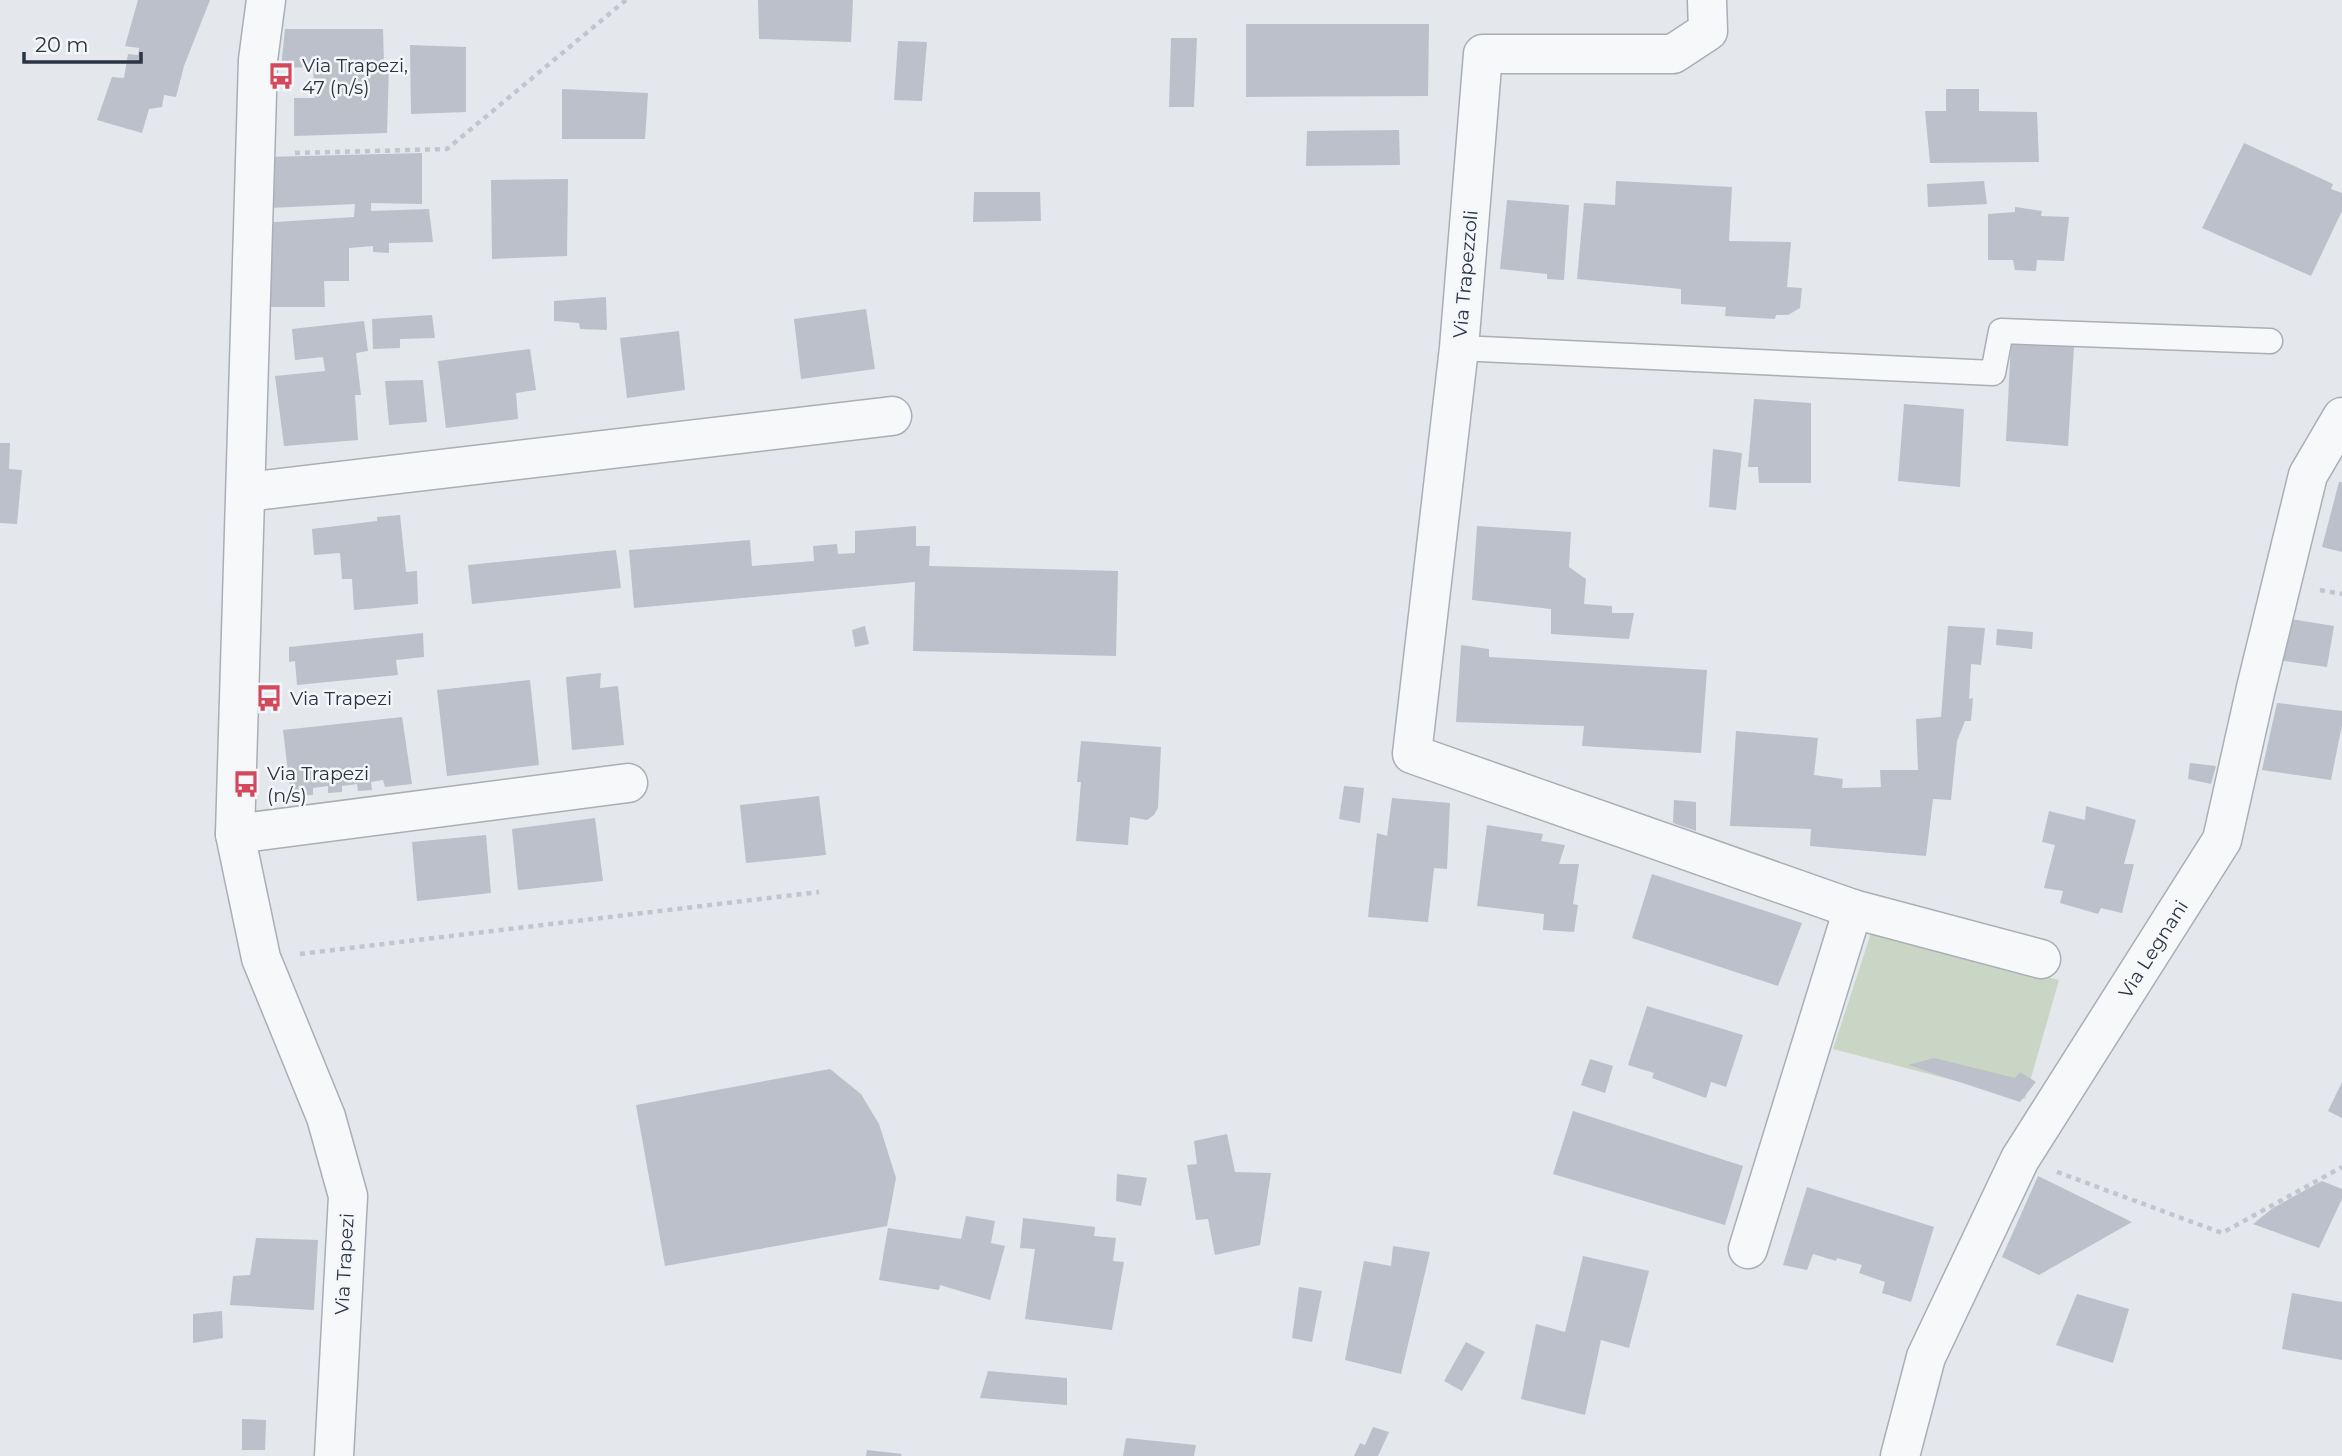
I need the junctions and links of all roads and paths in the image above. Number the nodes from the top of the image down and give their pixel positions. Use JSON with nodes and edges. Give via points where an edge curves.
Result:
{"nodes":[{"id":1,"x":266,"y":0,"type":"edge"},
{"id":2,"x":626,"y":0,"type":"edge"},
{"id":3,"x":1707,"y":0,"type":"edge"},
{"id":4,"x":256,"y":154,"type":"junction"},
{"id":5,"x":2270,"y":341,"type":"dead end"},
{"id":6,"x":1459,"y":348,"type":"junction"},
{"id":7,"x":892,"y":416,"type":"dead end"},
{"id":8,"x":2342,"y":417,"type":"edge"},
{"id":9,"x":246,"y":492,"type":"junction"},
{"id":10,"x":628,"y":783,"type":"dead end"},
{"id":11,"x":235,"y":834,"type":"junction"},
{"id":12,"x":819,"y":892,"type":"dead end"},
{"id":13,"x":1853,"y":909,"type":"junction"},
{"id":14,"x":261,"y":958,"type":"junction"},
{"id":15,"x":2041,"y":959,"type":"dead end"},
{"id":16,"x":2020,"y":1159,"type":"junction"},
{"id":17,"x":2342,"y":1167,"type":"edge"},
{"id":18,"x":1748,"y":1249,"type":"dead end"},
{"id":19,"x":334,"y":1456,"type":"edge"},
{"id":20,"x":1900,"y":1456,"type":"edge"}],
"edges":[{"from":1,"to":4,"type":"street","name":"Via Trapezi","via":[[258,60]]},
{"from":2,"to":4,"type":"path","via":[[446,149]]},
{"from":3,"to":6,"type":"street","name":"Via Trapezzoli","via":[[1708,32],[1673,54],[1483,54]]},
{"from":4,"to":9,"type":"street","name":"Via Trapezi"},
{"from":5,"to":6,"type":"lane","via":[[2001,331],[1993,373]]},
{"from":6,"to":13,"type":"street","name":"Via Trapezzoli","via":[[1412,754]]},
{"from":7,"to":9,"type":"street"},
{"from":8,"to":16,"type":"street","name":"Via Legnani","via":[[2308,475],[2221,840]]},
{"from":9,"to":11,"type":"street","name":"Via Trapezi"},
{"from":10,"to":11,"type":"street"},
{"from":11,"to":14,"type":"street","name":"Via Trapezi"},
{"from":12,"to":14,"type":"path"},
{"from":13,"to":15,"type":"street"},
{"from":13,"to":18,"type":"street"},
{"from":14,"to":19,"type":"street","name":"Via Trapezi","via":[[326,1117],[348,1196]]},
{"from":16,"to":17,"type":"path","via":[[2222,1233]]},
{"from":16,"to":20,"type":"street","name":"Via Legnani","via":[[1926,1357]]}]}
